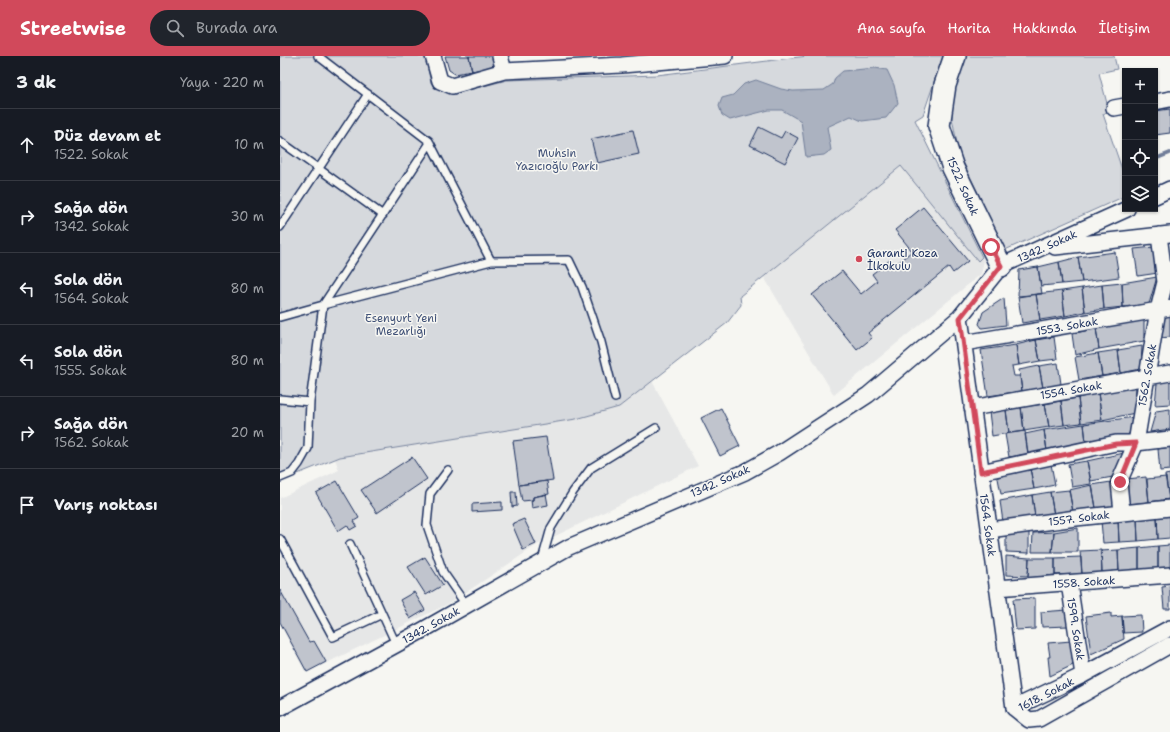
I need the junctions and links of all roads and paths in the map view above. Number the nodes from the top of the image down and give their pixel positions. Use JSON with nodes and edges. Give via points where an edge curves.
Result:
{"nodes":[{"id":1,"x":318,"y":56,"type":"edge"},
{"id":2,"x":433,"y":56,"type":"edge"},
{"id":3,"x":500,"y":56,"type":"edge"},
{"id":4,"x":725,"y":56,"type":"edge"},
{"id":5,"x":955,"y":56,"type":"edge"},
{"id":6,"x":620,"y":61,"type":"edge"},
{"id":7,"x":504,"y":72,"type":"junction"},
{"id":8,"x":368,"y":94,"type":"junction"},
{"id":9,"x":1170,"y":99,"type":"edge"},
{"id":10,"x":1158,"y":101,"type":"edge"},
{"id":11,"x":280,"y":141,"type":"edge"},
{"id":12,"x":430,"y":143,"type":"junction"},
{"id":13,"x":318,"y":169,"type":"junction"},
{"id":14,"x":1170,"y":189,"type":"edge"},
{"id":15,"x":1158,"y":195,"type":"edge"},
{"id":16,"x":1122,"y":211,"type":"edge"},
{"id":17,"x":382,"y":215,"type":"junction"},
{"id":18,"x":280,"y":226,"type":"edge"},
{"id":19,"x":1165,"y":234,"type":"edge"},
{"id":20,"x":1043,"y":248,"type":"junction"},
{"id":21,"x":491,"y":261,"type":"junction"},
{"id":22,"x":1001,"y":266,"type":"junction"},
{"id":23,"x":323,"y":305,"type":"junction"},
{"id":24,"x":1164,"y":309,"type":"edge"},
{"id":25,"x":280,"y":317,"type":"edge"},
{"id":26,"x":960,"y":318,"type":"junction"},
{"id":27,"x":964,"y":344,"type":"junction"},
{"id":28,"x":1170,"y":373,"type":"edge"},
{"id":29,"x":1147,"y":376,"type":"junction"},
{"id":30,"x":615,"y":398,"type":"dead end"},
{"id":31,"x":280,"y":399,"type":"edge"},
{"id":32,"x":310,"y":402,"type":"junction"},
{"id":33,"x":972,"y":408,"type":"junction"},
{"id":34,"x":656,"y":428,"type":"dead end"},
{"id":35,"x":1170,"y":439,"type":"edge"},
{"id":36,"x":1136,"y":443,"type":"junction"},
{"id":37,"x":448,"y":470,"type":"dead end"},
{"id":38,"x":981,"y":472,"type":"junction"},
{"id":39,"x":280,"y":478,"type":"edge"},
{"id":40,"x":1170,"y":508,"type":"edge"},
{"id":41,"x":1122,"y":512,"type":"junction"},
{"id":42,"x":989,"y":530,"type":"junction"},
{"id":43,"x":280,"y":539,"type":"edge"},
{"id":44,"x":350,"y":544,"type":"dead end"},
{"id":45,"x":541,"y":562,"type":"junction"},
{"id":46,"x":1170,"y":575,"type":"edge"},
{"id":47,"x":1069,"y":583,"type":"junction"},
{"id":48,"x":997,"y":588,"type":"junction"},
{"id":49,"x":466,"y":605,"type":"junction"},
{"id":50,"x":382,"y":614,"type":"junction"},
{"id":51,"x":1170,"y":628,"type":"edge"},
{"id":52,"x":396,"y":644,"type":"junction"},
{"id":53,"x":1170,"y":645,"type":"edge"},
{"id":54,"x":1083,"y":675,"type":"junction"},
{"id":55,"x":280,"y":708,"type":"edge"},
{"id":56,"x":1014,"y":708,"type":"junction"}],
"edges":[{"from":1,"to":8,"type":"lane"},
{"from":2,"to":7,"type":"street","via":[[440,81],[452,86]]},
{"from":3,"to":7,"type":"street"},
{"from":4,"to":6,"type":"street"},
{"from":5,"to":22,"type":"street","name":"1522. Sokak","via":[[945,85],[940,126],[953,168]]},
{"from":6,"to":7,"type":"street"},
{"from":8,"to":12,"type":"lane"},
{"from":8,"to":13,"type":"lane"},
{"from":9,"to":10,"type":"street"},
{"from":11,"to":13,"type":"lane"},
{"from":12,"to":17,"type":"lane"},
{"from":12,"to":21,"type":"lane"},
{"from":13,"to":17,"type":"lane"},
{"from":13,"to":18,"type":"lane"},
{"from":14,"to":15,"type":"street"},
{"from":16,"to":20,"type":"street","name":"1342. Sokak"},
{"from":17,"to":23,"type":"lane"},
{"from":19,"to":20,"type":"street"},
{"from":19,"to":24,"type":"street","name":"1562. Sokak"},
{"from":20,"to":22,"type":"street","name":"1342. Sokak"},
{"from":21,"to":23,"type":"lane"},
{"from":21,"to":30,"type":"lane","via":[[569,260],[582,287],[601,342]]},
{"from":22,"to":26,"type":"street","name":"1342. Sokak"},
{"from":23,"to":25,"type":"lane"},
{"from":23,"to":32,"type":"lane"},
{"from":24,"to":27,"type":"street","name":"1553. Sokak"},
{"from":24,"to":29,"type":"street","name":"1562. Sokak"},
{"from":26,"to":27,"type":"street","name":"1564. Sokak"},
{"from":26,"to":45,"type":"street","name":"1342. Sokak","via":[[868,394],[779,453],[745,472],[569,547]]},
{"from":27,"to":33,"type":"street","name":"1564. Sokak"},
{"from":28,"to":29,"type":"street","name":"1554. Sokak"},
{"from":29,"to":33,"type":"street","name":"1554. Sokak"},
{"from":29,"to":36,"type":"street","name":"1562. Sokak"},
{"from":31,"to":32,"type":"lane"},
{"from":32,"to":39,"type":"lane","via":[[308,448],[292,473]]},
{"from":33,"to":38,"type":"street","name":"1564. Sokak"},
{"from":34,"to":45,"type":"lane","via":[[591,468],[551,528]]},
{"from":35,"to":36,"type":"street"},
{"from":36,"to":38,"type":"street","via":[[1116,444]]},
{"from":36,"to":41,"type":"street","name":"1562. Sokak","via":[[1120,482]]},
{"from":37,"to":49,"type":"lane","via":[[430,494],[427,525],[443,572]]},
{"from":38,"to":42,"type":"street","name":"1564. Sokak"},
{"from":40,"to":41,"type":"street","name":"1557. Sokak"},
{"from":41,"to":42,"type":"street","name":"1557. Sokak"},
{"from":42,"to":48,"type":"street","name":"1564. Sokak"},
{"from":43,"to":50,"type":"lane","via":[[333,637]]},
{"from":44,"to":50,"type":"lane"},
{"from":45,"to":49,"type":"street","name":"1342. Sokak"},
{"from":46,"to":47,"type":"street","name":"1558. Sokak"},
{"from":47,"to":48,"type":"street","name":"1558. Sokak"},
{"from":47,"to":54,"type":"street","name":"1599. Sokak"},
{"from":48,"to":56,"type":"street","name":"1564. Sokak"},
{"from":49,"to":52,"type":"street","name":"1342. Sokak"},
{"from":50,"to":52,"type":"lane"},
{"from":51,"to":54,"type":"street","name":"1618. Sokak"},
{"from":52,"to":55,"type":"street","name":"1342. Sokak"},
{"from":53,"to":56,"type":"street","name":"1618. Sokak","via":[[1039,719],[1029,720]]},
{"from":54,"to":56,"type":"street","name":"1618. Sokak"}]}
